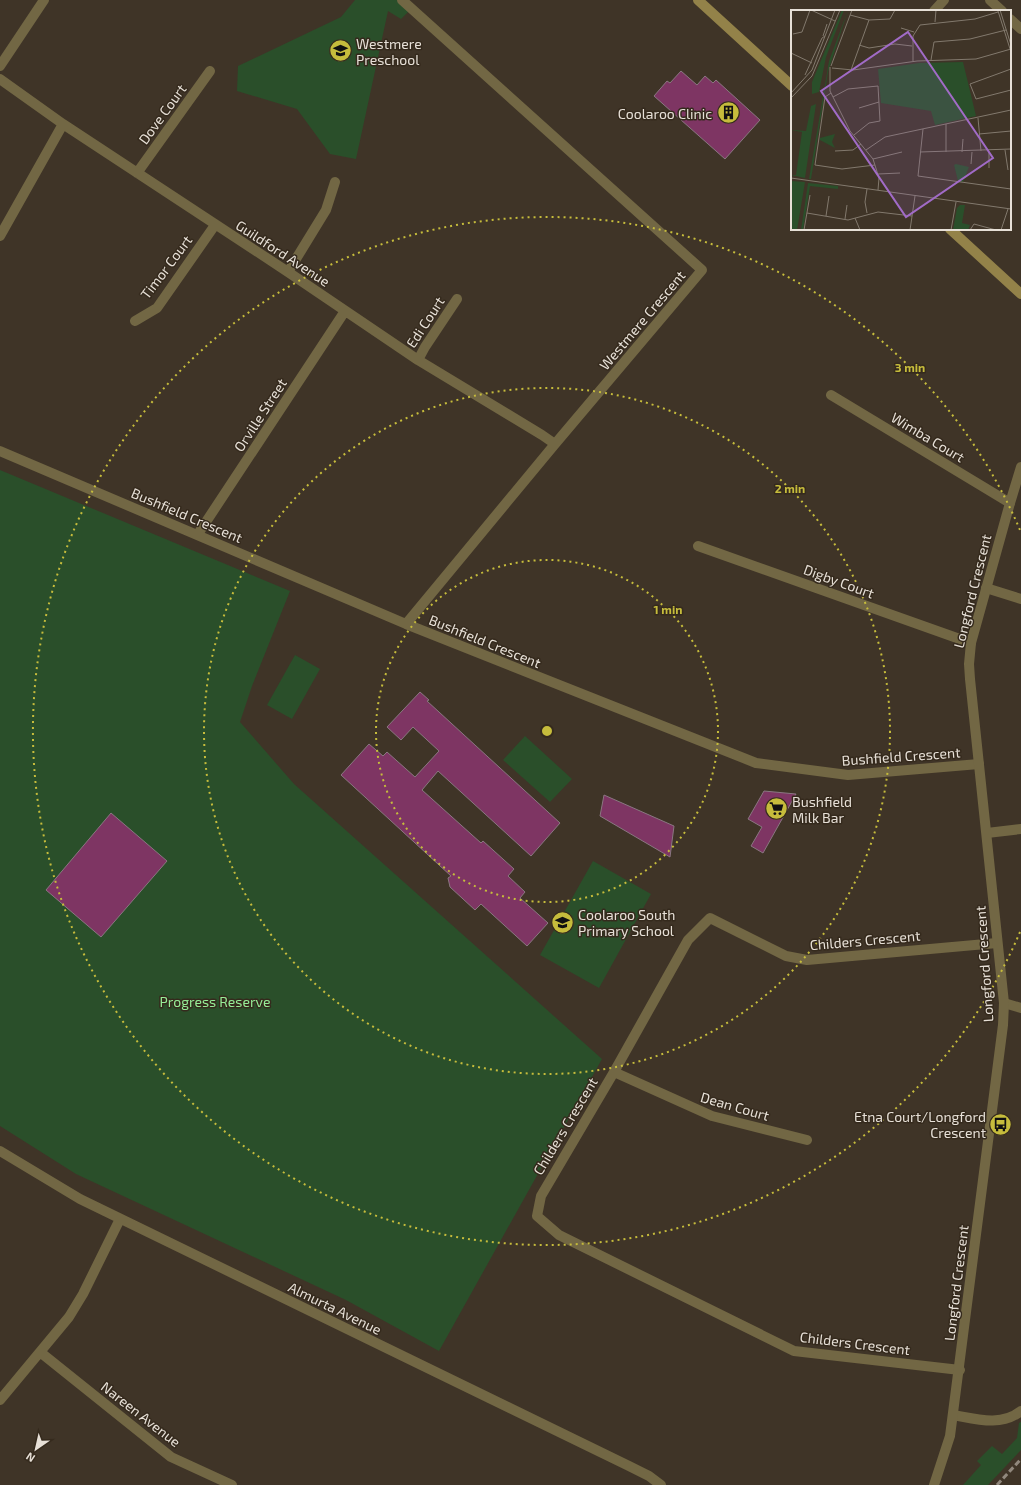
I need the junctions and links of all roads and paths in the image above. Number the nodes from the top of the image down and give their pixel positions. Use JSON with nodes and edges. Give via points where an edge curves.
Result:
{"nodes":[{"id":1,"x":44,"y":0,"type":"edge"},
{"id":2,"x":402,"y":0,"type":"edge"},
{"id":3,"x":698,"y":0,"type":"edge"},
{"id":4,"x":944,"y":0,"type":"edge"},
{"id":5,"x":990,"y":0,"type":"edge"},
{"id":6,"x":935,"y":10,"type":"edge"},
{"id":7,"x":1001,"y":10,"type":"edge"},
{"id":8,"x":1011,"y":20,"type":"edge"},
{"id":9,"x":1021,"y":29,"type":"edge"},
{"id":10,"x":0,"y":66,"type":"edge"},
{"id":11,"x":210,"y":71,"type":"dead end"},
{"id":12,"x":0,"y":79,"type":"edge"},
{"id":13,"x":791,"y":85,"type":"edge"},
{"id":14,"x":62,"y":124,"type":"junction"},
{"id":15,"x":137,"y":173,"type":"junction"},
{"id":16,"x":335,"y":182,"type":"dead end"},
{"id":17,"x":215,"y":225,"type":"junction"},
{"id":18,"x":951,"y":230,"type":"edge"},
{"id":19,"x":0,"y":236,"type":"edge"},
{"id":20,"x":288,"y":272,"type":"junction"},
{"id":21,"x":1021,"y":294,"type":"edge"},
{"id":22,"x":457,"y":299,"type":"dead end"},
{"id":23,"x":345,"y":311,"type":"junction"},
{"id":24,"x":135,"y":321,"type":"dead end"},
{"id":25,"x":418,"y":360,"type":"junction"},
{"id":26,"x":831,"y":396,"type":"dead end"},
{"id":27,"x":555,"y":444,"type":"junction"},
{"id":28,"x":0,"y":451,"type":"edge"},
{"id":29,"x":1021,"y":467,"type":"edge"},
{"id":30,"x":1010,"y":502,"type":"junction"},
{"id":31,"x":198,"y":534,"type":"junction"},
{"id":32,"x":698,"y":546,"type":"dead end"},
{"id":33,"x":986,"y":588,"type":"junction"},
{"id":34,"x":1021,"y":599,"type":"edge"},
{"id":35,"x":406,"y":624,"type":"junction"},
{"id":36,"x":971,"y":643,"type":"junction"},
{"id":37,"x":979,"y":764,"type":"junction"},
{"id":38,"x":1021,"y":829,"type":"edge"},
{"id":39,"x":987,"y":833,"type":"junction"},
{"id":40,"x":997,"y":943,"type":"junction"},
{"id":41,"x":1004,"y":1003,"type":"junction"},
{"id":42,"x":1021,"y":1008,"type":"edge"},
{"id":43,"x":614,"y":1072,"type":"junction"},
{"id":44,"x":807,"y":1140,"type":"dead end"},
{"id":45,"x":0,"y":1151,"type":"edge"},
{"id":46,"x":120,"y":1219,"type":"junction"},
{"id":47,"x":40,"y":1352,"type":"junction"},
{"id":48,"x":960,"y":1370,"type":"junction"},
{"id":49,"x":0,"y":1400,"type":"edge"},
{"id":50,"x":1021,"y":1411,"type":"edge"},
{"id":51,"x":953,"y":1415,"type":"junction"},
{"id":52,"x":232,"y":1485,"type":"edge"},
{"id":53,"x":661,"y":1485,"type":"edge"},
{"id":54,"x":934,"y":1485,"type":"edge"}],
"edges":[{"from":1,"to":10,"type":"street"},
{"from":2,"to":27,"type":"street","name":"Westmere Crescent","via":[[702,270]]},
{"from":3,"to":13,"type":"main road"},
{"from":4,"to":6,"type":"street"},
{"from":5,"to":7,"type":"street"},
{"from":8,"to":9,"type":"street"},
{"from":11,"to":15,"type":"street","name":"Dove Court"},
{"from":12,"to":14,"type":"street","name":"Guildford Avenue"},
{"from":14,"to":15,"type":"street","name":"Guildford Avenue"},
{"from":14,"to":19,"type":"street"},
{"from":15,"to":17,"type":"street","name":"Guildford Avenue"},
{"from":16,"to":20,"type":"street","via":[[326,210]]},
{"from":17,"to":20,"type":"street","name":"Guildford Avenue"},
{"from":17,"to":24,"type":"street","name":"Timor Court","via":[[157,308]]},
{"from":18,"to":21,"type":"main road"},
{"from":20,"to":23,"type":"street","name":"Guildford Avenue"},
{"from":22,"to":25,"type":"street","name":"Edi Court"},
{"from":23,"to":25,"type":"street","name":"Guildford Avenue"},
{"from":23,"to":31,"type":"street","name":"Orville Street"},
{"from":25,"to":27,"type":"street","name":"Guildford Avenue"},
{"from":26,"to":30,"type":"street","name":"Wimba Court"},
{"from":27,"to":35,"type":"street","name":"Westmere Crescent"},
{"from":28,"to":31,"type":"street","name":"Bushfield Crescent"},
{"from":29,"to":30,"type":"street","name":"Longford Crescent"},
{"from":30,"to":33,"type":"street","name":"Longford Crescent"},
{"from":31,"to":35,"type":"street","name":"Bushfield Crescent"},
{"from":32,"to":36,"type":"street","name":"Digby Court"},
{"from":33,"to":34,"type":"street"},
{"from":33,"to":36,"type":"street","name":"Longford Crescent"},
{"from":35,"to":37,"type":"street","name":"Bushfield Crescent","via":[[756,763],[848,775]]},
{"from":36,"to":37,"type":"street","name":"Longford Crescent","via":[[970,679]]},
{"from":37,"to":39,"type":"street","name":"Longford Crescent"},
{"from":38,"to":39,"type":"street"},
{"from":39,"to":40,"type":"street","name":"Longford Crescent"},
{"from":40,"to":41,"type":"street","name":"Longford Crescent"},
{"from":40,"to":43,"type":"street","name":"Childers Crescent","via":[[807,960],[786,956],[710,918],[688,940]]},
{"from":41,"to":42,"type":"street"},
{"from":41,"to":48,"type":"street","name":"Longford Crescent"},
{"from":43,"to":44,"type":"street","name":"Dean Court","via":[[712,1116]]},
{"from":43,"to":48,"type":"street","name":"Childers Crescent","via":[[541,1196],[537,1216],[559,1235],[794,1351]]},
{"from":45,"to":46,"type":"street","name":"Almurta Avenue","via":[[57,1186]]},
{"from":46,"to":47,"type":"street","via":[[83,1294]]},
{"from":46,"to":53,"type":"street","name":"Almurta Avenue","via":[[629,1466]]},
{"from":47,"to":49,"type":"street"},
{"from":47,"to":52,"type":"street","name":"Nareen Avenue","via":[[171,1457]]},
{"from":48,"to":51,"type":"street","name":"Longford Crescent"},
{"from":50,"to":51,"type":"street","via":[[1011,1418],[993,1421]]},
{"from":51,"to":54,"type":"street","name":"Longford Crescent","via":[[950,1436]]}]}
